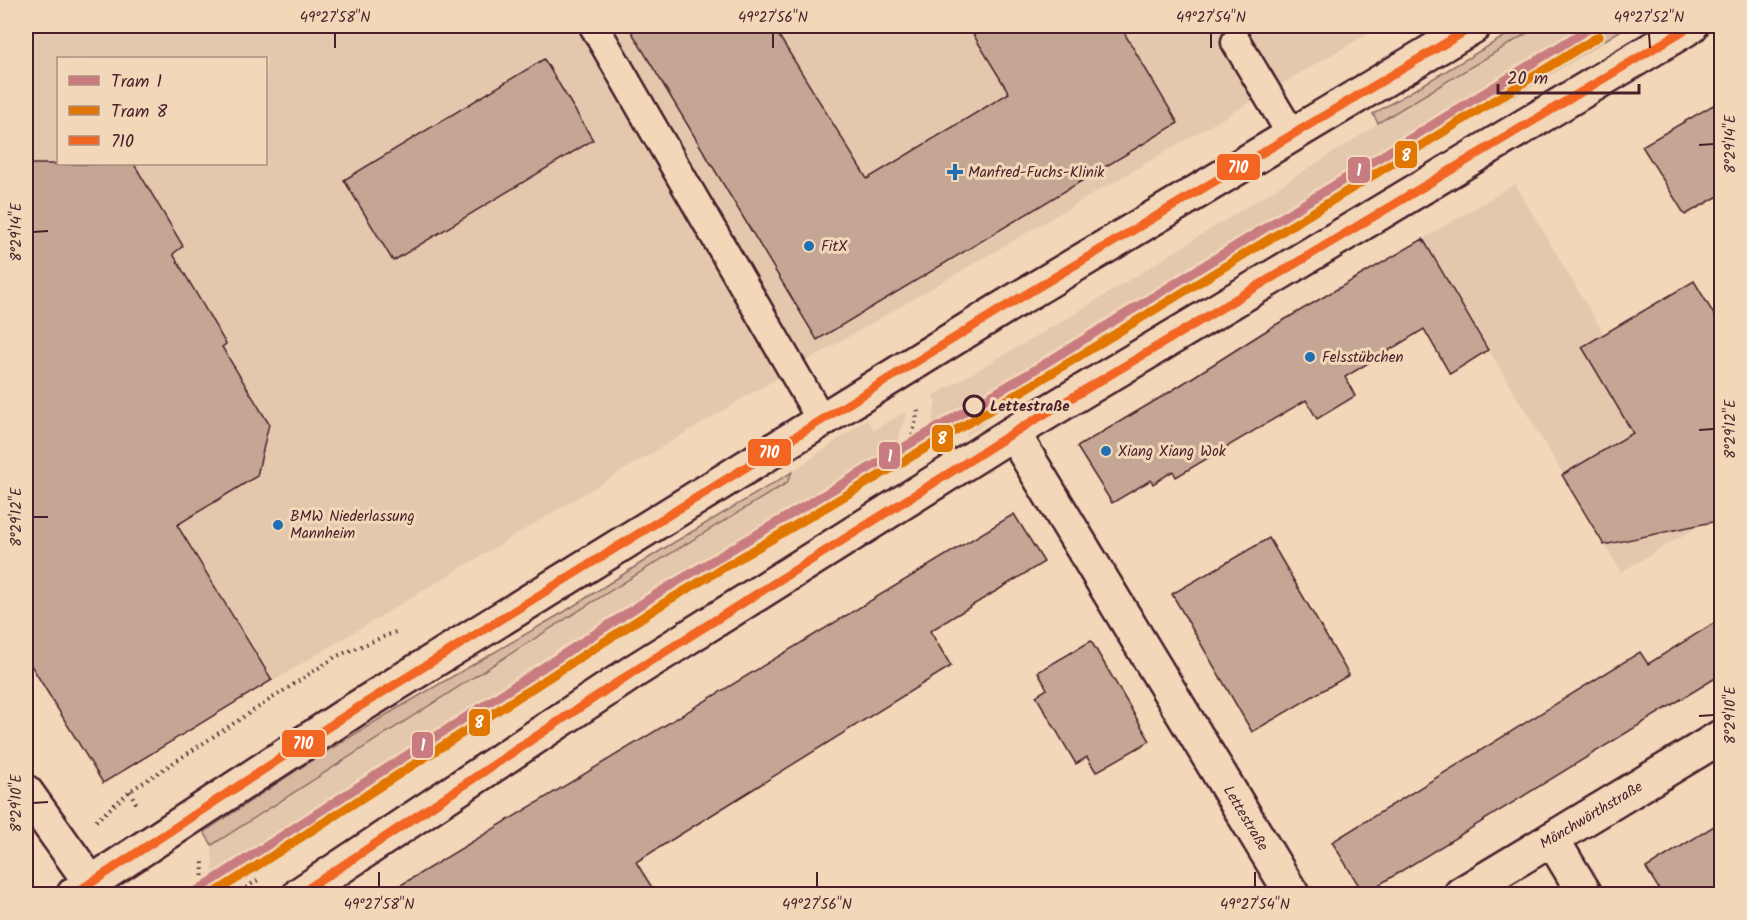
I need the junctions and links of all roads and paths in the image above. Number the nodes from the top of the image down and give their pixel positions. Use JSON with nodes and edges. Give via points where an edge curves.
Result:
{"nodes":[{"id":1,"x":594,"y":26,"type":"edge"},
{"id":2,"x":1474,"y":26,"type":"edge"},
{"id":3,"x":1691,"y":26,"type":"edge"},
{"id":4,"x":1236,"y":42,"type":"dead end"},
{"id":5,"x":1292,"y":135,"type":"junction"},
{"id":6,"x":919,"y":407,"type":"dead end"},
{"id":7,"x":822,"y":421,"type":"junction"},
{"id":8,"x":1013,"y":433,"type":"junction"},
{"id":9,"x":909,"y":452,"type":"dead end"},
{"id":10,"x":1722,"y":736,"type":"edge"},
{"id":11,"x":26,"y":792,"type":"edge"},
{"id":12,"x":1552,"y":839,"type":"junction"},
{"id":13,"x":88,"y":891,"type":"edge"},
{"id":14,"x":300,"y":894,"type":"edge"},
{"id":15,"x":1292,"y":894,"type":"edge"},
{"id":16,"x":1461,"y":894,"type":"edge"},
{"id":17,"x":1585,"y":894,"type":"edge"}],
"edges":[{"from":1,"to":7,"type":"lane"},
{"from":2,"to":5,"type":"main road"},
{"from":3,"to":8,"type":"main road"},
{"from":4,"to":5,"type":"lane"},
{"from":5,"to":7,"type":"main road"},
{"from":6,"to":9,"type":"path"},
{"from":7,"to":13,"type":"main road","via":[[354,710]]},
{"from":8,"to":14,"type":"main road","via":[[636,670]]},
{"from":8,"to":15,"type":"main road","name":"Lettestraße"},
{"from":10,"to":12,"type":"main road","name":"Mönchwörthstraße"},
{"from":11,"to":13,"type":"main road"},
{"from":12,"to":16,"type":"main road","name":"Mönchwörthstraße"},
{"from":12,"to":17,"type":"main road"}]}
